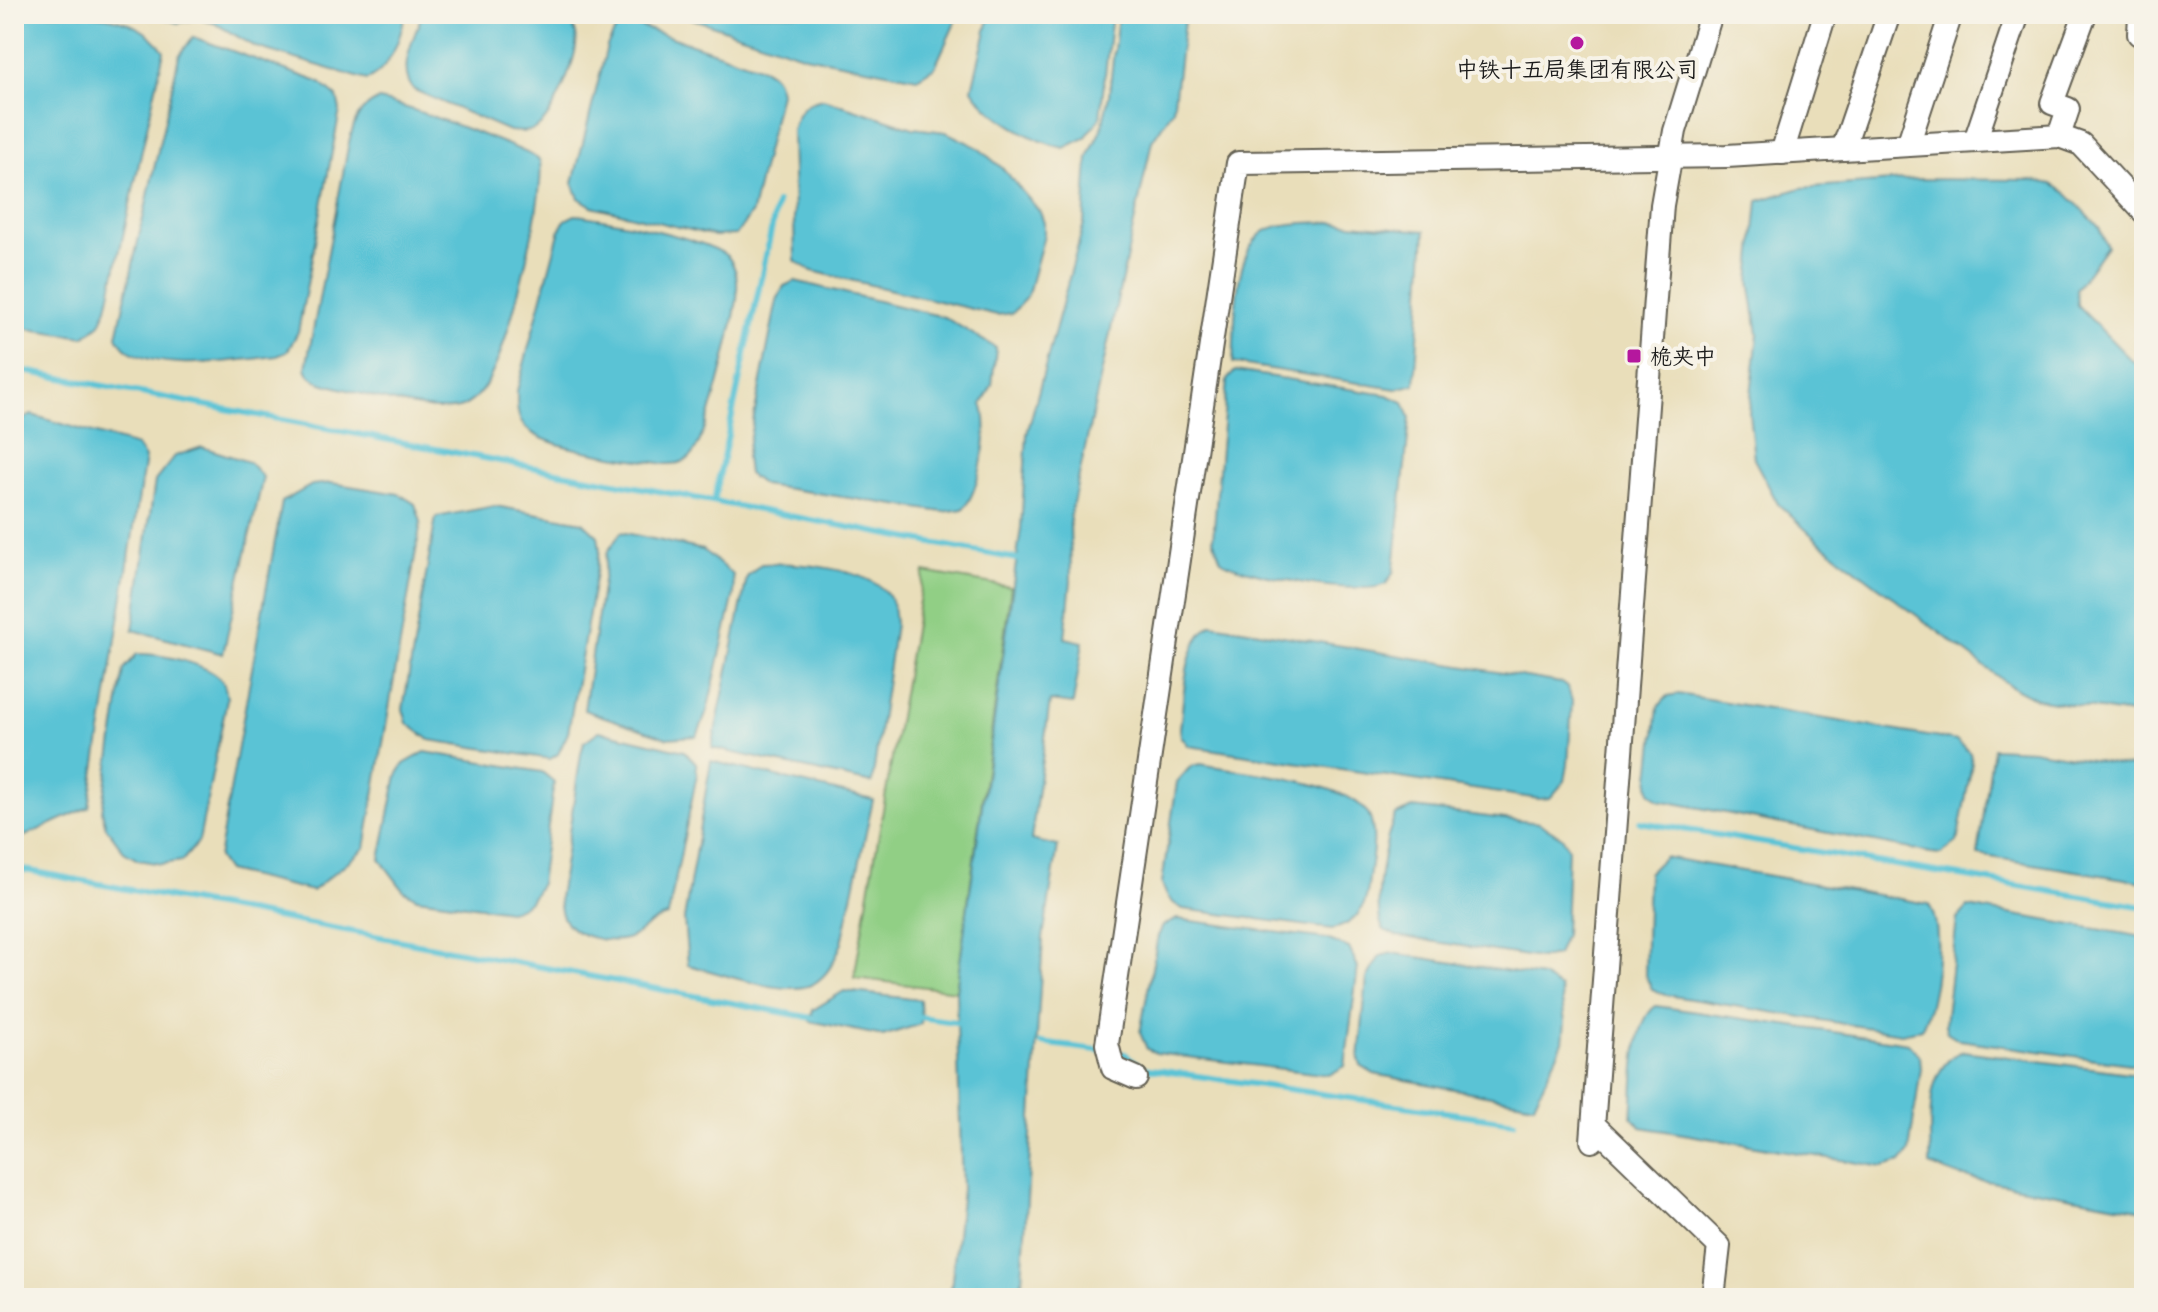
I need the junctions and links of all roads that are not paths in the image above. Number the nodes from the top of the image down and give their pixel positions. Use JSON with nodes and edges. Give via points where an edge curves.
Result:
{"nodes":[{"id":1,"x":1711,"y":14,"type":"edge"},
{"id":2,"x":1825,"y":14,"type":"edge"},
{"id":3,"x":1889,"y":14,"type":"edge"},
{"id":4,"x":1951,"y":14,"type":"edge"},
{"id":5,"x":2018,"y":14,"type":"edge"},
{"id":6,"x":2085,"y":14,"type":"edge"},
{"id":7,"x":2140,"y":14,"type":"edge"},
{"id":8,"x":2144,"y":28,"type":"edge"},
{"id":9,"x":2059,"y":136,"type":"junction"},
{"id":10,"x":1975,"y":141,"type":"junction"},
{"id":11,"x":1908,"y":145,"type":"junction"},
{"id":12,"x":1843,"y":149,"type":"junction"},
{"id":13,"x":1782,"y":153,"type":"junction"},
{"id":14,"x":1671,"y":154,"type":"junction"},
{"id":15,"x":2144,"y":212,"type":"edge"},
{"id":16,"x":1136,"y":1078,"type":"dead end"},
{"id":17,"x":1713,"y":1298,"type":"edge"}],
"edges":[{"from":1,"to":14,"type":"street"},
{"from":2,"to":13,"type":"street"},
{"from":3,"to":12,"type":"street"},
{"from":4,"to":11,"type":"street"},
{"from":5,"to":10,"type":"street"},
{"from":6,"to":9,"type":"street","via":[[2052,103],[2068,109]]},
{"from":7,"to":8,"type":"street","via":[[2139,34]]},
{"from":9,"to":10,"type":"street"},
{"from":9,"to":15,"type":"street","via":[[2081,144]]},
{"from":10,"to":11,"type":"street"},
{"from":11,"to":12,"type":"street"},
{"from":12,"to":13,"type":"street"},
{"from":13,"to":14,"type":"street"},
{"from":14,"to":16,"type":"street","via":[[1238,163],[1107,1044],[1113,1068]]},
{"from":14,"to":17,"type":"street","via":[[1662,205],[1593,1133],[1719,1246]]}]}
